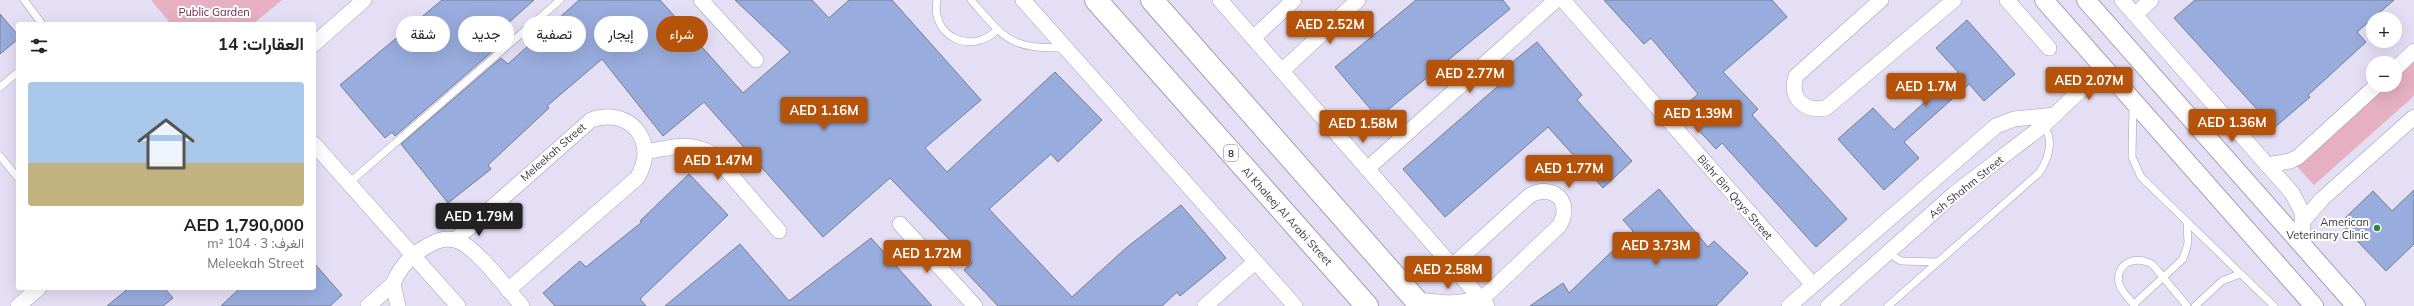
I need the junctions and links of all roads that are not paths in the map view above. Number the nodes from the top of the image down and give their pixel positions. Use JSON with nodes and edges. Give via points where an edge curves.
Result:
{"nodes":[{"id":1,"x":24,"y":0,"type":"edge"},
{"id":2,"x":364,"y":0,"type":"edge"},
{"id":3,"x":560,"y":0,"type":"edge"},
{"id":4,"x":701,"y":0,"type":"edge"},
{"id":5,"x":937,"y":0,"type":"edge"},
{"id":6,"x":971,"y":0,"type":"edge"},
{"id":7,"x":1023,"y":0,"type":"edge"},
{"id":8,"x":1096,"y":0,"type":"edge"},
{"id":9,"x":1152,"y":0,"type":"edge"},
{"id":10,"x":1220,"y":0,"type":"edge"},
{"id":11,"x":1294,"y":0,"type":"edge"},
{"id":12,"x":1358,"y":0,"type":"edge"},
{"id":13,"x":1556,"y":0,"type":"edge"},
{"id":14,"x":1563,"y":0,"type":"edge"},
{"id":15,"x":1881,"y":0,"type":"edge"},
{"id":16,"x":1954,"y":0,"type":"edge"},
{"id":17,"x":2007,"y":0,"type":"edge"},
{"id":18,"x":2044,"y":0,"type":"edge"},
{"id":19,"x":2086,"y":0,"type":"edge"},
{"id":20,"x":2122,"y":0,"type":"edge"},
{"id":21,"x":2151,"y":0,"type":"edge"},
{"id":22,"x":2135,"y":14,"type":"junction"},
{"id":23,"x":40,"y":22,"type":"edge"},
{"id":24,"x":998,"y":30,"type":"junction"},
{"id":25,"x":1252,"y":38,"type":"junction"},
{"id":26,"x":316,"y":42,"type":"edge"},
{"id":27,"x":1066,"y":48,"type":"junction"},
{"id":28,"x":2049,"y":48,"type":"dead end"},
{"id":29,"x":2414,"y":51,"type":"edge"},
{"id":30,"x":756,"y":60,"type":"dead end"},
{"id":31,"x":2402,"y":62,"type":"edge"},
{"id":32,"x":2104,"y":68,"type":"junction"},
{"id":33,"x":1282,"y":71,"type":"junction"},
{"id":34,"x":16,"y":74,"type":"edge"},
{"id":35,"x":0,"y":87,"type":"edge"},
{"id":36,"x":2369,"y":92,"type":"edge"},
{"id":37,"x":2133,"y":98,"type":"junction"},
{"id":38,"x":2414,"y":117,"type":"edge"},
{"id":39,"x":2020,"y":119,"type":"junction"},
{"id":40,"x":2049,"y":120,"type":"junction"},
{"id":41,"x":2028,"y":138,"type":"junction"},
{"id":42,"x":316,"y":146,"type":"edge"},
{"id":43,"x":646,"y":152,"type":"junction"},
{"id":44,"x":0,"y":156,"type":"edge"},
{"id":45,"x":2267,"y":165,"type":"junction"},
{"id":46,"x":1367,"y":168,"type":"junction"},
{"id":47,"x":16,"y":176,"type":"edge"},
{"id":48,"x":349,"y":183,"type":"junction"},
{"id":49,"x":2302,"y":222,"type":"junction"},
{"id":50,"x":2187,"y":223,"type":"junction"},
{"id":51,"x":900,"y":224,"type":"dead end"},
{"id":52,"x":779,"y":230,"type":"dead end"},
{"id":53,"x":454,"y":240,"type":"junction"},
{"id":54,"x":2303,"y":246,"type":"junction"},
{"id":55,"x":1888,"y":253,"type":"junction"},
{"id":56,"x":412,"y":254,"type":"junction"},
{"id":57,"x":1255,"y":262,"type":"junction"},
{"id":58,"x":1937,"y":262,"type":"junction"},
{"id":59,"x":1452,"y":266,"type":"junction"},
{"id":60,"x":2240,"y":274,"type":"junction"},
{"id":61,"x":2164,"y":278,"type":"junction"},
{"id":62,"x":393,"y":284,"type":"junction"},
{"id":63,"x":1813,"y":285,"type":"junction"},
{"id":64,"x":37,"y":290,"type":"edge"},
{"id":65,"x":508,"y":290,"type":"junction"},
{"id":66,"x":1418,"y":303,"type":"edge"},
{"id":67,"x":1482,"y":304,"type":"edge"},
{"id":68,"x":2134,"y":305,"type":"edge"},
{"id":69,"x":18,"y":306,"type":"edge"},
{"id":70,"x":368,"y":306,"type":"edge"},
{"id":71,"x":398,"y":306,"type":"edge"},
{"id":72,"x":458,"y":306,"type":"edge"},
{"id":73,"x":522,"y":306,"type":"edge"},
{"id":74,"x":975,"y":306,"type":"edge"},
{"id":75,"x":1205,"y":306,"type":"edge"},
{"id":76,"x":1295,"y":306,"type":"edge"},
{"id":77,"x":1367,"y":306,"type":"edge"},
{"id":78,"x":1789,"y":306,"type":"edge"},
{"id":79,"x":1828,"y":306,"type":"edge"},
{"id":80,"x":1888,"y":306,"type":"edge"},
{"id":81,"x":2187,"y":306,"type":"edge"},
{"id":82,"x":2196,"y":306,"type":"edge"},
{"id":83,"x":2274,"y":306,"type":"edge"},
{"id":84,"x":2314,"y":306,"type":"edge"},
{"id":85,"x":2356,"y":306,"type":"edge"}],
"edges":[{"from":1,"to":23,"type":"lane"},
{"from":2,"to":26,"type":"street"},
{"from":3,"to":48,"type":"lane"},
{"from":4,"to":30,"type":"street"},
{"from":5,"to":24,"type":"lane","via":[[940,23],[956,39],[970,43],[979,42]]},
{"from":6,"to":24,"type":"lane"},
{"from":7,"to":27,"type":"street"},
{"from":8,"to":77,"type":"highway","name":"Al Khaleej Al Arabi Street","number":"8"},
{"from":9,"to":66,"type":"highway"},
{"from":10,"to":25,"type":"street"},
{"from":11,"to":25,"type":"street"},
{"from":12,"to":33,"type":"street"},
{"from":13,"to":46,"type":"street"},
{"from":14,"to":63,"type":"street","name":"Bishr Bin Qays Street"},
{"from":15,"to":16,"type":"street","via":[[1796,76],[1794,94],[1808,108],[1826,108]]},
{"from":17,"to":28,"type":"street"},
{"from":18,"to":32,"type":"street"},
{"from":19,"to":54,"type":"street"},
{"from":20,"to":22,"type":"street"},
{"from":21,"to":22,"type":"street"},
{"from":22,"to":45,"type":"street"},
{"from":24,"to":27,"type":"lane","via":[[1021,45]]},
{"from":25,"to":33,"type":"street"},
{"from":27,"to":57,"type":"street"},
{"from":29,"to":31,"type":"street"},
{"from":32,"to":37,"type":"street"},
{"from":32,"to":40,"type":"street","name":"Ash Shahm Street"},
{"from":33,"to":46,"type":"street"},
{"from":34,"to":35,"type":"lane"},
{"from":36,"to":45,"type":"street","via":[[2298,157]]},
{"from":37,"to":50,"type":"lane","via":[[2131,145],[2136,168],[2141,177]]},
{"from":37,"to":84,"type":"street"},
{"from":38,"to":49,"type":"street","via":[[2322,199]]},
{"from":39,"to":40,"type":"street"},
{"from":39,"to":41,"type":"street","via":[[2028,127]]},
{"from":39,"to":63,"type":"street","via":[[2007,120],[1996,126]]},
{"from":40,"to":41,"type":"street","name":"Ash Shahm Street"},
{"from":40,"to":58,"type":"lane","via":[[2050,144],[2047,158],[2039,173]]},
{"from":41,"to":55,"type":"street","name":"Ash Shahm Street","via":[[1963,187]]},
{"from":42,"to":48,"type":"street"},
{"from":43,"to":52,"type":"street","via":[[679,145],[702,148],[713,154]]},
{"from":43,"to":53,"type":"street","name":"Meleekah Street","via":[[640,135],[627,122],[609,116],[591,120]]},
{"from":43,"to":65,"type":"street","via":[[642,170],[631,184]]},
{"from":44,"to":47,"type":"lane"},
{"from":45,"to":49,"type":"street","via":[[2298,202]]},
{"from":46,"to":59,"type":"street"},
{"from":48,"to":56,"type":"street"},
{"from":49,"to":54,"type":"street"},
{"from":50,"to":60,"type":"lane"},
{"from":50,"to":61,"type":"lane","via":[[2186,254]]},
{"from":51,"to":74,"type":"street"},
{"from":53,"to":56,"type":"street","via":[[434,242]]},
{"from":53,"to":65,"type":"street","via":[[473,250]]},
{"from":54,"to":85,"type":"street"},
{"from":55,"to":58,"type":"lane","via":[[1901,261]]},
{"from":55,"to":79,"type":"street","name":"Ash Shahm Street"},
{"from":56,"to":62,"type":"street"},
{"from":56,"to":72,"type":"street"},
{"from":57,"to":75,"type":"street"},
{"from":57,"to":76,"type":"street"},
{"from":58,"to":80,"type":"lane"},
{"from":59,"to":67,"type":"street"},
{"from":59,"to":67,"type":"street","via":[[1533,193],[1546,190],[1562,200],[1564,214],[1559,226]]},
{"from":60,"to":82,"type":"lane","via":[[2222,281]]},
{"from":60,"to":83,"type":"lane"},
{"from":61,"to":68,"type":"lane"},
{"from":61,"to":68,"type":"lane","via":[[2146,260],[2129,261],[2123,266],[2119,282]]},
{"from":61,"to":81,"type":"lane"},
{"from":62,"to":70,"type":"street"},
{"from":62,"to":71,"type":"street"},
{"from":63,"to":78,"type":"street"},
{"from":64,"to":69,"type":"street"},
{"from":65,"to":73,"type":"street"},
{"from":66,"to":67,"type":"street"}]}
